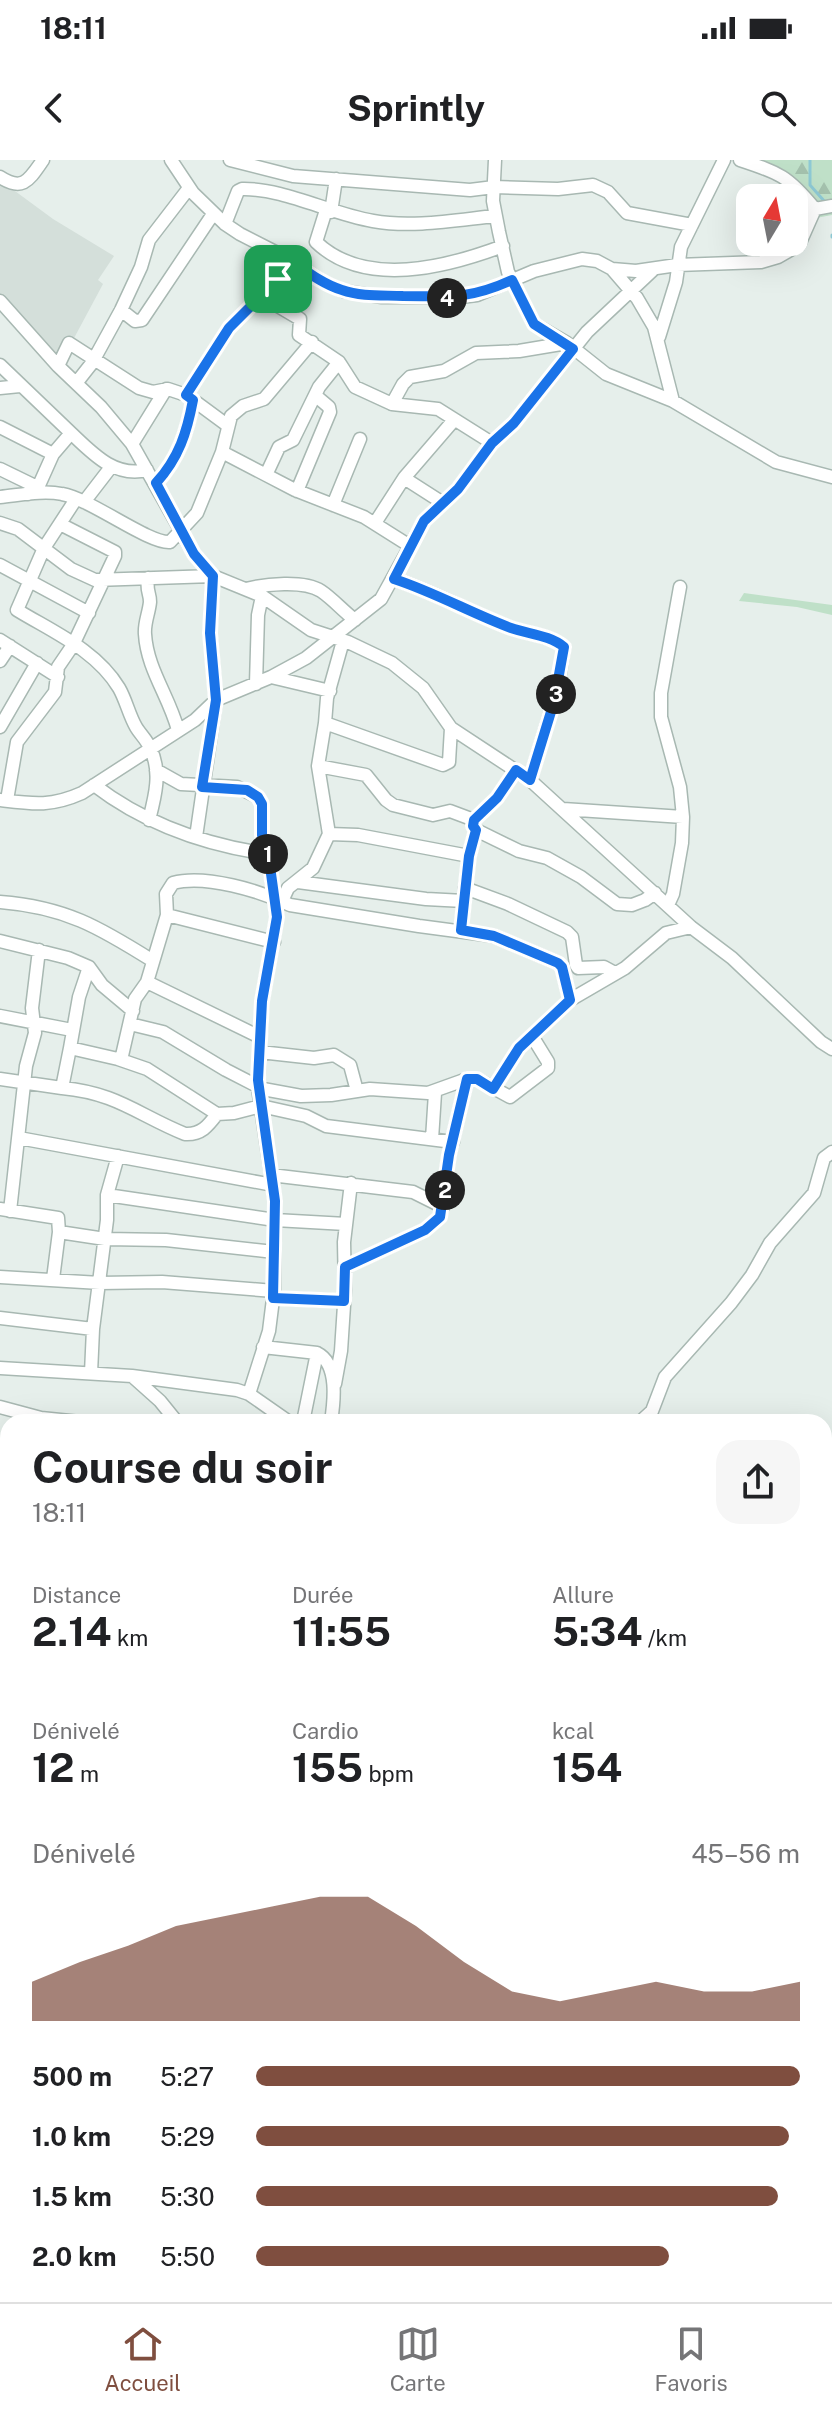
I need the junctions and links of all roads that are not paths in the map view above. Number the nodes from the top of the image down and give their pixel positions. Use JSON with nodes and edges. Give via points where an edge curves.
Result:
{"nodes":[{"id":1,"x":43,"y":160,"type":"edge"},
{"id":2,"x":171,"y":160,"type":"edge"},
{"id":3,"x":230,"y":160,"type":"edge"},
{"id":4,"x":495,"y":160,"type":"edge"},
{"id":5,"x":724,"y":160,"type":"edge"},
{"id":6,"x":740,"y":160,"type":"edge"},
{"id":7,"x":0,"y":177,"type":"edge"},
{"id":8,"x":336,"y":179,"type":"junction"},
{"id":9,"x":494,"y":187,"type":"junction"},
{"id":10,"x":189,"y":188,"type":"junction"},
{"id":11,"x":832,"y":206,"type":"edge"},
{"id":12,"x":815,"y":209,"type":"junction"},
{"id":13,"x":329,"y":211,"type":"junction"},
{"id":14,"x":213,"y":214,"type":"junction"},
{"id":15,"x":495,"y":216,"type":"junction"},
{"id":16,"x":225,"y":224,"type":"junction"},
{"id":17,"x":692,"y":225,"type":"junction"},
{"id":18,"x":503,"y":246,"type":"junction"},
{"id":19,"x":289,"y":259,"type":"junction"},
{"id":20,"x":677,"y":265,"type":"junction"},
{"id":21,"x":612,"y":269,"type":"junction"},
{"id":22,"x":654,"y":269,"type":"junction"},
{"id":23,"x":512,"y":280,"type":"junction"},
{"id":24,"x":631,"y":291,"type":"junction"},
{"id":25,"x":261,"y":296,"type":"junction"},
{"id":26,"x":0,"y":301,"type":"edge"},
{"id":27,"x":121,"y":310,"type":"junction"},
{"id":28,"x":659,"y":337,"type":"junction"},
{"id":29,"x":312,"y":342,"type":"junction"},
{"id":30,"x":570,"y":346,"type":"junction"},
{"id":31,"x":95,"y":359,"type":"junction"},
{"id":32,"x":339,"y":362,"type":"junction"},
{"id":33,"x":0,"y":365,"type":"edge"},
{"id":34,"x":58,"y":366,"type":"junction"},
{"id":35,"x":77,"y":382,"type":"junction"},
{"id":36,"x":20,"y":386,"type":"junction"},
{"id":37,"x":0,"y":388,"type":"edge"},
{"id":38,"x":166,"y":389,"type":"junction"},
{"id":39,"x":316,"y":396,"type":"junction"},
{"id":40,"x":190,"y":397,"type":"junction"},
{"id":41,"x":673,"y":401,"type":"junction"},
{"id":42,"x":392,"y":404,"type":"junction"},
{"id":43,"x":454,"y":420,"type":"junction"},
{"id":44,"x":227,"y":425,"type":"junction"},
{"id":45,"x":0,"y":427,"type":"edge"},
{"id":46,"x":71,"y":433,"type":"junction"},
{"id":47,"x":360,"y":439,"type":"dead end"},
{"id":48,"x":492,"y":443,"type":"junction"},
{"id":49,"x":132,"y":444,"type":"junction"},
{"id":50,"x":222,"y":452,"type":"junction"},
{"id":51,"x":53,"y":454,"type":"junction"},
{"id":52,"x":111,"y":467,"type":"junction"},
{"id":53,"x":0,"y":469,"type":"edge"},
{"id":54,"x":147,"y":470,"type":"junction"},
{"id":55,"x":266,"y":475,"type":"junction"},
{"id":56,"x":832,"y":477,"type":"edge"},
{"id":57,"x":404,"y":478,"type":"junction"},
{"id":58,"x":156,"y":483,"type":"junction"},
{"id":59,"x":32,"y":490,"type":"junction"},
{"id":60,"x":297,"y":491,"type":"junction"},
{"id":61,"x":0,"y":497,"type":"edge"},
{"id":62,"x":80,"y":500,"type":"junction"},
{"id":63,"x":443,"y":503,"type":"junction"},
{"id":64,"x":333,"y":505,"type":"junction"},
{"id":65,"x":0,"y":523,"type":"edge"},
{"id":66,"x":375,"y":523,"type":"junction"},
{"id":67,"x":60,"y":524,"type":"junction"},
{"id":68,"x":181,"y":532,"type":"junction"},
{"id":69,"x":410,"y":546,"type":"junction"},
{"id":70,"x":44,"y":548,"type":"junction"},
{"id":71,"x":0,"y":565,"type":"edge"},
{"id":72,"x":213,"y":576,"type":"junction"},
{"id":73,"x":148,"y":578,"type":"junction"},
{"id":74,"x":29,"y":579,"type":"junction"},
{"id":75,"x":394,"y":579,"type":"junction"},
{"id":76,"x":105,"y":580,"type":"junction"},
{"id":77,"x":680,"y":587,"type":"dead end"},
{"id":78,"x":246,"y":589,"type":"junction"},
{"id":79,"x":262,"y":596,"type":"junction"},
{"id":80,"x":89,"y":613,"type":"junction"},
{"id":81,"x":355,"y":620,"type":"junction"},
{"id":82,"x":338,"y":639,"type":"junction"},
{"id":83,"x":5,"y":643,"type":"edge"},
{"id":84,"x":73,"y":645,"type":"junction"},
{"id":85,"x":0,"y":661,"type":"edge"},
{"id":86,"x":37,"y":663,"type":"junction"},
{"id":87,"x":58,"y":677,"type":"junction"},
{"id":88,"x":271,"y":677,"type":"junction"},
{"id":89,"x":256,"y":684,"type":"junction"},
{"id":90,"x":330,"y":691,"type":"junction"},
{"id":91,"x":216,"y":700,"type":"junction"},
{"id":92,"x":325,"y":723,"type":"junction"},
{"id":93,"x":0,"y":727,"type":"edge"},
{"id":94,"x":451,"y":728,"type":"junction"},
{"id":95,"x":178,"y":730,"type":"junction"},
{"id":96,"x":150,"y":748,"type":"junction"},
{"id":97,"x":318,"y":766,"type":"junction"},
{"id":98,"x":156,"y":770,"type":"junction"},
{"id":99,"x":516,"y":770,"type":"junction"},
{"id":100,"x":530,"y":780,"type":"junction"},
{"id":101,"x":94,"y":785,"type":"junction"},
{"id":102,"x":202,"y":787,"type":"junction"},
{"id":103,"x":3,"y":800,"type":"edge"},
{"id":104,"x":563,"y":809,"type":"junction"},
{"id":105,"x":683,"y":817,"type":"junction"},
{"id":106,"x":149,"y":820,"type":"junction"},
{"id":107,"x":475,"y":825,"type":"junction"},
{"id":108,"x":329,"y":834,"type":"junction"},
{"id":109,"x":196,"y":837,"type":"junction"},
{"id":110,"x":268,"y":854,"type":"junction"},
{"id":111,"x":469,"y":856,"type":"junction"},
{"id":112,"x":298,"y":882,"type":"junction"},
{"id":113,"x":655,"y":893,"type":"junction"},
{"id":114,"x":464,"y":895,"type":"junction"},
{"id":115,"x":278,"y":899,"type":"junction"},
{"id":116,"x":0,"y":902,"type":"edge"},
{"id":117,"x":668,"y":905,"type":"junction"},
{"id":118,"x":167,"y":915,"type":"junction"},
{"id":119,"x":691,"y":927,"type":"junction"},
{"id":120,"x":461,"y":930,"type":"junction"},
{"id":121,"x":0,"y":941,"type":"edge"},
{"id":122,"x":274,"y":942,"type":"junction"},
{"id":123,"x":39,"y":950,"type":"junction"},
{"id":124,"x":153,"y":961,"type":"junction"},
{"id":125,"x":89,"y":967,"type":"junction"},
{"id":126,"x":615,"y":973,"type":"junction"},
{"id":127,"x":147,"y":982,"type":"junction"},
{"id":128,"x":570,"y":1000,"type":"junction"},
{"id":129,"x":0,"y":1016,"type":"edge"},
{"id":130,"x":132,"y":1018,"type":"junction"},
{"id":131,"x":36,"y":1023,"type":"junction"},
{"id":132,"x":72,"y":1030,"type":"junction"},
{"id":133,"x":532,"y":1036,"type":"junction"},
{"id":134,"x":260,"y":1037,"type":"junction"},
{"id":135,"x":70,"y":1048,"type":"junction"},
{"id":136,"x":832,"y":1049,"type":"edge"},
{"id":137,"x":260,"y":1052,"type":"junction"},
{"id":138,"x":121,"y":1060,"type":"junction"},
{"id":139,"x":0,"y":1079,"type":"edge"},
{"id":140,"x":467,"y":1079,"type":"junction"},
{"id":141,"x":25,"y":1084,"type":"junction"},
{"id":142,"x":62,"y":1088,"type":"junction"},
{"id":143,"x":258,"y":1088,"type":"junction"},
{"id":144,"x":493,"y":1089,"type":"junction"},
{"id":145,"x":357,"y":1091,"type":"junction"},
{"id":146,"x":435,"y":1093,"type":"junction"},
{"id":147,"x":261,"y":1106,"type":"junction"},
{"id":148,"x":217,"y":1114,"type":"junction"},
{"id":149,"x":19,"y":1138,"type":"junction"},
{"id":150,"x":432,"y":1139,"type":"junction"},
{"id":151,"x":453,"y":1142,"type":"junction"},
{"id":152,"x":832,"y":1152,"type":"edge"},
{"id":153,"x":118,"y":1156,"type":"junction"},
{"id":154,"x":272,"y":1180,"type":"junction"},
{"id":155,"x":351,"y":1183,"type":"junction"},
{"id":156,"x":107,"y":1195,"type":"junction"},
{"id":157,"x":443,"y":1207,"type":"junction"},
{"id":158,"x":5,"y":1210,"type":"edge"},
{"id":159,"x":275,"y":1220,"type":"junction"},
{"id":160,"x":346,"y":1224,"type":"junction"},
{"id":161,"x":59,"y":1232,"type":"junction"},
{"id":162,"x":105,"y":1239,"type":"junction"},
{"id":163,"x":274,"y":1252,"type":"junction"},
{"id":164,"x":345,"y":1267,"type":"junction"},
{"id":165,"x":0,"y":1277,"type":"edge"},
{"id":166,"x":53,"y":1279,"type":"junction"},
{"id":167,"x":100,"y":1283,"type":"junction"},
{"id":168,"x":273,"y":1295,"type":"junction"},
{"id":169,"x":344,"y":1301,"type":"junction"},
{"id":170,"x":0,"y":1318,"type":"edge"},
{"id":171,"x":93,"y":1329,"type":"junction"},
{"id":172,"x":263,"y":1347,"type":"junction"},
{"id":173,"x":317,"y":1353,"type":"junction"},
{"id":174,"x":0,"y":1368,"type":"edge"},
{"id":175,"x":91,"y":1373,"type":"junction"},
{"id":176,"x":132,"y":1376,"type":"junction"},
{"id":177,"x":335,"y":1384,"type":"junction"},
{"id":178,"x":249,"y":1394,"type":"junction"},
{"id":179,"x":0,"y":1407,"type":"edge"},
{"id":180,"x":26,"y":1414,"type":"edge"},
{"id":181,"x":171,"y":1414,"type":"edge"},
{"id":182,"x":278,"y":1414,"type":"edge"},
{"id":183,"x":305,"y":1414,"type":"edge"},
{"id":184,"x":332,"y":1414,"type":"edge"},
{"id":185,"x":649,"y":1414,"type":"edge"}],
"edges":[{"from":1,"to":7,"type":"street","via":[[18,186]]},
{"from":2,"to":10,"type":"street"},
{"from":3,"to":8,"type":"street","via":[[293,176]]},
{"from":4,"to":9,"type":"street"},
{"from":5,"to":17,"type":"street"},
{"from":6,"to":12,"type":"street","via":[[779,173]]},
{"from":8,"to":9,"type":"street","via":[[470,190]]},
{"from":8,"to":13,"type":"street"},
{"from":9,"to":15,"type":"street"},
{"from":9,"to":17,"type":"street","via":[[600,187],[627,213]]},
{"from":10,"to":14,"type":"street"},
{"from":10,"to":27,"type":"street","via":[[149,240]]},
{"from":11,"to":12,"type":"street"},
{"from":12,"to":20,"type":"street","via":[[799,245],[778,257]]},
{"from":13,"to":15,"type":"street","via":[[374,222]]},
{"from":13,"to":16,"type":"street","via":[[242,189]]},
{"from":13,"to":18,"type":"street","via":[[316,242],[362,267],[438,265]]},
{"from":14,"to":16,"type":"street"},
{"from":14,"to":27,"type":"street","via":[[142,320]]},
{"from":15,"to":18,"type":"street"},
{"from":16,"to":19,"type":"street"},
{"from":17,"to":20,"type":"street"},
{"from":18,"to":23,"type":"street"},
{"from":19,"to":23,"type":"street","via":[[343,291],[382,297],[477,295]]},
{"from":19,"to":25,"type":"street"},
{"from":20,"to":22,"type":"street"},
{"from":20,"to":28,"type":"street"},
{"from":21,"to":22,"type":"street"},
{"from":21,"to":23,"type":"street","via":[[582,259]]},
{"from":21,"to":24,"type":"street"},
{"from":22,"to":24,"type":"street"},
{"from":23,"to":30,"type":"street","via":[[534,324]]},
{"from":24,"to":28,"type":"street"},
{"from":24,"to":30,"type":"street"},
{"from":25,"to":29,"type":"street","via":[[300,319],[298,334]]},
{"from":25,"to":40,"type":"street","via":[[229,328]]},
{"from":26,"to":34,"type":"street"},
{"from":27,"to":31,"type":"street"},
{"from":28,"to":41,"type":"street"},
{"from":29,"to":32,"type":"street"},
{"from":29,"to":44,"type":"street","via":[[264,399],[237,409]]},
{"from":30,"to":41,"type":"street","via":[[606,374]]},
{"from":30,"to":42,"type":"street","via":[[465,356],[444,371],[410,377]]},
{"from":30,"to":48,"type":"street","via":[[514,423]]},
{"from":31,"to":34,"type":"street","via":[[69,343]]},
{"from":31,"to":35,"type":"street"},
{"from":31,"to":38,"type":"street","via":[[139,388]]},
{"from":32,"to":39,"type":"street"},
{"from":32,"to":42,"type":"street","via":[[355,387]]},
{"from":33,"to":36,"type":"street"},
{"from":34,"to":35,"type":"street"},
{"from":35,"to":49,"type":"street"},
{"from":36,"to":37,"type":"street"},
{"from":36,"to":46,"type":"street"},
{"from":38,"to":40,"type":"street"},
{"from":38,"to":49,"type":"street"},
{"from":39,"to":55,"type":"street","via":[[293,440],[279,447]]},
{"from":39,"to":60,"type":"street","via":[[330,412]]},
{"from":40,"to":44,"type":"street"},
{"from":40,"to":58,"type":"street","via":[[186,437]]},
{"from":41,"to":56,"type":"street","via":[[776,462]]},
{"from":42,"to":43,"type":"street","via":[[438,409]]},
{"from":43,"to":48,"type":"street"},
{"from":43,"to":57,"type":"street"},
{"from":44,"to":50,"type":"street"},
{"from":45,"to":51,"type":"street"},
{"from":46,"to":51,"type":"street"},
{"from":46,"to":52,"type":"street"},
{"from":47,"to":64,"type":"street"},
{"from":48,"to":63,"type":"street"},
{"from":49,"to":54,"type":"street"},
{"from":50,"to":55,"type":"street"},
{"from":50,"to":68,"type":"street","via":[[197,513]]},
{"from":51,"to":59,"type":"street"},
{"from":52,"to":54,"type":"street","via":[[129,473]]},
{"from":52,"to":62,"type":"street"},
{"from":53,"to":59,"type":"street"},
{"from":54,"to":58,"type":"street"},
{"from":55,"to":60,"type":"street"},
{"from":57,"to":63,"type":"street"},
{"from":57,"to":66,"type":"street"},
{"from":58,"to":68,"type":"street"},
{"from":59,"to":61,"type":"street"},
{"from":59,"to":62,"type":"street"},
{"from":60,"to":64,"type":"street"},
{"from":62,"to":67,"type":"street"},
{"from":62,"to":68,"type":"street","via":[[164,543]]},
{"from":63,"to":69,"type":"street","via":[[424,521]]},
{"from":64,"to":66,"type":"street"},
{"from":65,"to":70,"type":"street"},
{"from":66,"to":69,"type":"street"},
{"from":67,"to":70,"type":"street"},
{"from":67,"to":76,"type":"street","via":[[115,552]]},
{"from":68,"to":72,"type":"street"},
{"from":69,"to":75,"type":"street"},
{"from":70,"to":74,"type":"street"},
{"from":70,"to":76,"type":"street","via":[[85,577]]},
{"from":71,"to":74,"type":"street"},
{"from":72,"to":73,"type":"street"},
{"from":72,"to":78,"type":"street"},
{"from":72,"to":91,"type":"street","via":[[210,633]]},
{"from":73,"to":76,"type":"street"},
{"from":73,"to":95,"type":"street","via":[[148,659]]},
{"from":74,"to":80,"type":"street"},
{"from":74,"to":84,"type":"street","via":[[17,610]]},
{"from":75,"to":81,"type":"street","via":[[381,599]]},
{"from":75,"to":100,"type":"street","via":[[564,647]]},
{"from":76,"to":80,"type":"street"},
{"from":77,"to":105,"type":"street","via":[[661,706]]},
{"from":78,"to":79,"type":"street"},
{"from":78,"to":81,"type":"street","via":[[275,584],[313,587]]},
{"from":79,"to":82,"type":"street","via":[[311,630]]},
{"from":79,"to":89,"type":"street"},
{"from":80,"to":84,"type":"street"},
{"from":81,"to":82,"type":"street"},
{"from":82,"to":88,"type":"street"},
{"from":82,"to":90,"type":"street"},
{"from":82,"to":94,"type":"street","via":[[410,675]]},
{"from":83,"to":85,"type":"street"},
{"from":83,"to":86,"type":"street"},
{"from":84,"to":87,"type":"street","via":[[58,667]]},
{"from":84,"to":96,"type":"street","via":[[91,655],[117,685]]},
{"from":86,"to":87,"type":"street"},
{"from":86,"to":93,"type":"street"},
{"from":87,"to":103,"type":"street","via":[[55,692],[17,742]]},
{"from":88,"to":89,"type":"street"},
{"from":88,"to":90,"type":"street"},
{"from":89,"to":91,"type":"street"},
{"from":90,"to":92,"type":"street"},
{"from":91,"to":95,"type":"street"},
{"from":91,"to":102,"type":"street"},
{"from":92,"to":94,"type":"street","via":[[443,765],[449,762]]},
{"from":92,"to":97,"type":"street"},
{"from":94,"to":99,"type":"street"},
{"from":95,"to":96,"type":"street"},
{"from":96,"to":98,"type":"street"},
{"from":96,"to":101,"type":"street"},
{"from":97,"to":107,"type":"street","via":[[366,775],[393,805],[433,815],[450,811]]},
{"from":97,"to":108,"type":"street"},
{"from":98,"to":102,"type":"street","via":[[181,784]]},
{"from":98,"to":106,"type":"street"},
{"from":99,"to":100,"type":"street"},
{"from":99,"to":107,"type":"street"},
{"from":100,"to":104,"type":"street"},
{"from":101,"to":103,"type":"street","via":[[47,805]]},
{"from":101,"to":106,"type":"street"},
{"from":102,"to":109,"type":"street"},
{"from":102,"to":110,"type":"street","via":[[237,787],[258,797]]},
{"from":104,"to":105,"type":"street"},
{"from":104,"to":113,"type":"street"},
{"from":105,"to":117,"type":"street"},
{"from":106,"to":109,"type":"street"},
{"from":107,"to":111,"type":"street"},
{"from":107,"to":113,"type":"street","via":[[519,851],[547,858],[617,904],[632,905]]},
{"from":108,"to":111,"type":"street"},
{"from":108,"to":112,"type":"street","via":[[313,868]]},
{"from":109,"to":110,"type":"street"},
{"from":110,"to":115,"type":"street"},
{"from":111,"to":114,"type":"street"},
{"from":112,"to":114,"type":"street","via":[[410,898]]},
{"from":112,"to":115,"type":"street"},
{"from":113,"to":117,"type":"street"},
{"from":114,"to":120,"type":"street"},
{"from":114,"to":126,"type":"street","via":[[508,904],[567,932],[578,968],[604,967]]},
{"from":115,"to":118,"type":"street","via":[[184,880],[173,883],[166,894]]},
{"from":115,"to":120,"type":"street"},
{"from":115,"to":122,"type":"street"},
{"from":116,"to":124,"type":"street","via":[[82,920]]},
{"from":117,"to":119,"type":"street"},
{"from":118,"to":122,"type":"street"},
{"from":118,"to":124,"type":"street"},
{"from":119,"to":126,"type":"street","via":[[666,933]]},
{"from":119,"to":136,"type":"street"},
{"from":120,"to":128,"type":"street","via":[[494,936],[558,963]]},
{"from":121,"to":123,"type":"street"},
{"from":122,"to":134,"type":"street"},
{"from":123,"to":125,"type":"street"},
{"from":123,"to":131,"type":"street","via":[[32,1008]]},
{"from":124,"to":127,"type":"street"},
{"from":125,"to":130,"type":"street"},
{"from":125,"to":132,"type":"street"},
{"from":126,"to":128,"type":"street"},
{"from":127,"to":130,"type":"street","via":[[135,999]]},
{"from":127,"to":134,"type":"street"},
{"from":128,"to":133,"type":"street"},
{"from":129,"to":131,"type":"street"},
{"from":130,"to":138,"type":"street"},
{"from":130,"to":143,"type":"street"},
{"from":131,"to":132,"type":"street"},
{"from":131,"to":141,"type":"street"},
{"from":132,"to":135,"type":"street"},
{"from":133,"to":144,"type":"street"},
{"from":133,"to":144,"type":"street","via":[[548,1068],[510,1097]]},
{"from":134,"to":137,"type":"street"},
{"from":135,"to":138,"type":"street"},
{"from":135,"to":142,"type":"street"},
{"from":137,"to":143,"type":"street"},
{"from":137,"to":145,"type":"street","via":[[334,1055],[350,1065]]},
{"from":138,"to":148,"type":"street","via":[[147,1069]]},
{"from":139,"to":141,"type":"street"},
{"from":140,"to":144,"type":"street"},
{"from":140,"to":146,"type":"street"},
{"from":140,"to":151,"type":"street"},
{"from":141,"to":142,"type":"street"},
{"from":141,"to":149,"type":"street"},
{"from":142,"to":148,"type":"street","via":[[103,1095],[185,1134],[207,1128]]},
{"from":143,"to":145,"type":"street","via":[[301,1096]]},
{"from":143,"to":147,"type":"street"},
{"from":145,"to":146,"type":"street"},
{"from":146,"to":150,"type":"street"},
{"from":147,"to":148,"type":"street"},
{"from":147,"to":150,"type":"street","via":[[326,1126]]},
{"from":147,"to":154,"type":"street"},
{"from":149,"to":153,"type":"street"},
{"from":149,"to":158,"type":"street"},
{"from":150,"to":151,"type":"street"},
{"from":151,"to":157,"type":"street"},
{"from":152,"to":185,"type":"street","via":[[824,1158],[814,1193],[770,1243],[731,1303],[665,1377]]},
{"from":153,"to":154,"type":"street"},
{"from":153,"to":156,"type":"street"},
{"from":154,"to":155,"type":"street"},
{"from":154,"to":159,"type":"street"},
{"from":155,"to":157,"type":"street","via":[[413,1192]]},
{"from":155,"to":160,"type":"street"},
{"from":156,"to":159,"type":"street"},
{"from":156,"to":162,"type":"street"},
{"from":157,"to":164,"type":"street","via":[[425,1230]]},
{"from":158,"to":161,"type":"street","via":[[55,1216]]},
{"from":159,"to":160,"type":"street"},
{"from":159,"to":163,"type":"street"},
{"from":160,"to":164,"type":"street"},
{"from":161,"to":162,"type":"street"},
{"from":161,"to":166,"type":"street"},
{"from":162,"to":163,"type":"street"},
{"from":162,"to":167,"type":"street"},
{"from":163,"to":168,"type":"street"},
{"from":164,"to":169,"type":"street"},
{"from":165,"to":166,"type":"street"},
{"from":166,"to":167,"type":"street"},
{"from":167,"to":168,"type":"street","via":[[162,1282]]},
{"from":167,"to":171,"type":"street"},
{"from":168,"to":169,"type":"street"},
{"from":168,"to":172,"type":"street"},
{"from":169,"to":177,"type":"street"},
{"from":170,"to":171,"type":"street"},
{"from":171,"to":175,"type":"street"},
{"from":172,"to":173,"type":"street"},
{"from":172,"to":178,"type":"street"},
{"from":173,"to":177,"type":"street"},
{"from":173,"to":183,"type":"street"},
{"from":174,"to":175,"type":"street"},
{"from":175,"to":176,"type":"street"},
{"from":176,"to":178,"type":"street"},
{"from":176,"to":181,"type":"street"},
{"from":177,"to":184,"type":"street"},
{"from":178,"to":182,"type":"street"},
{"from":179,"to":180,"type":"street"}]}
